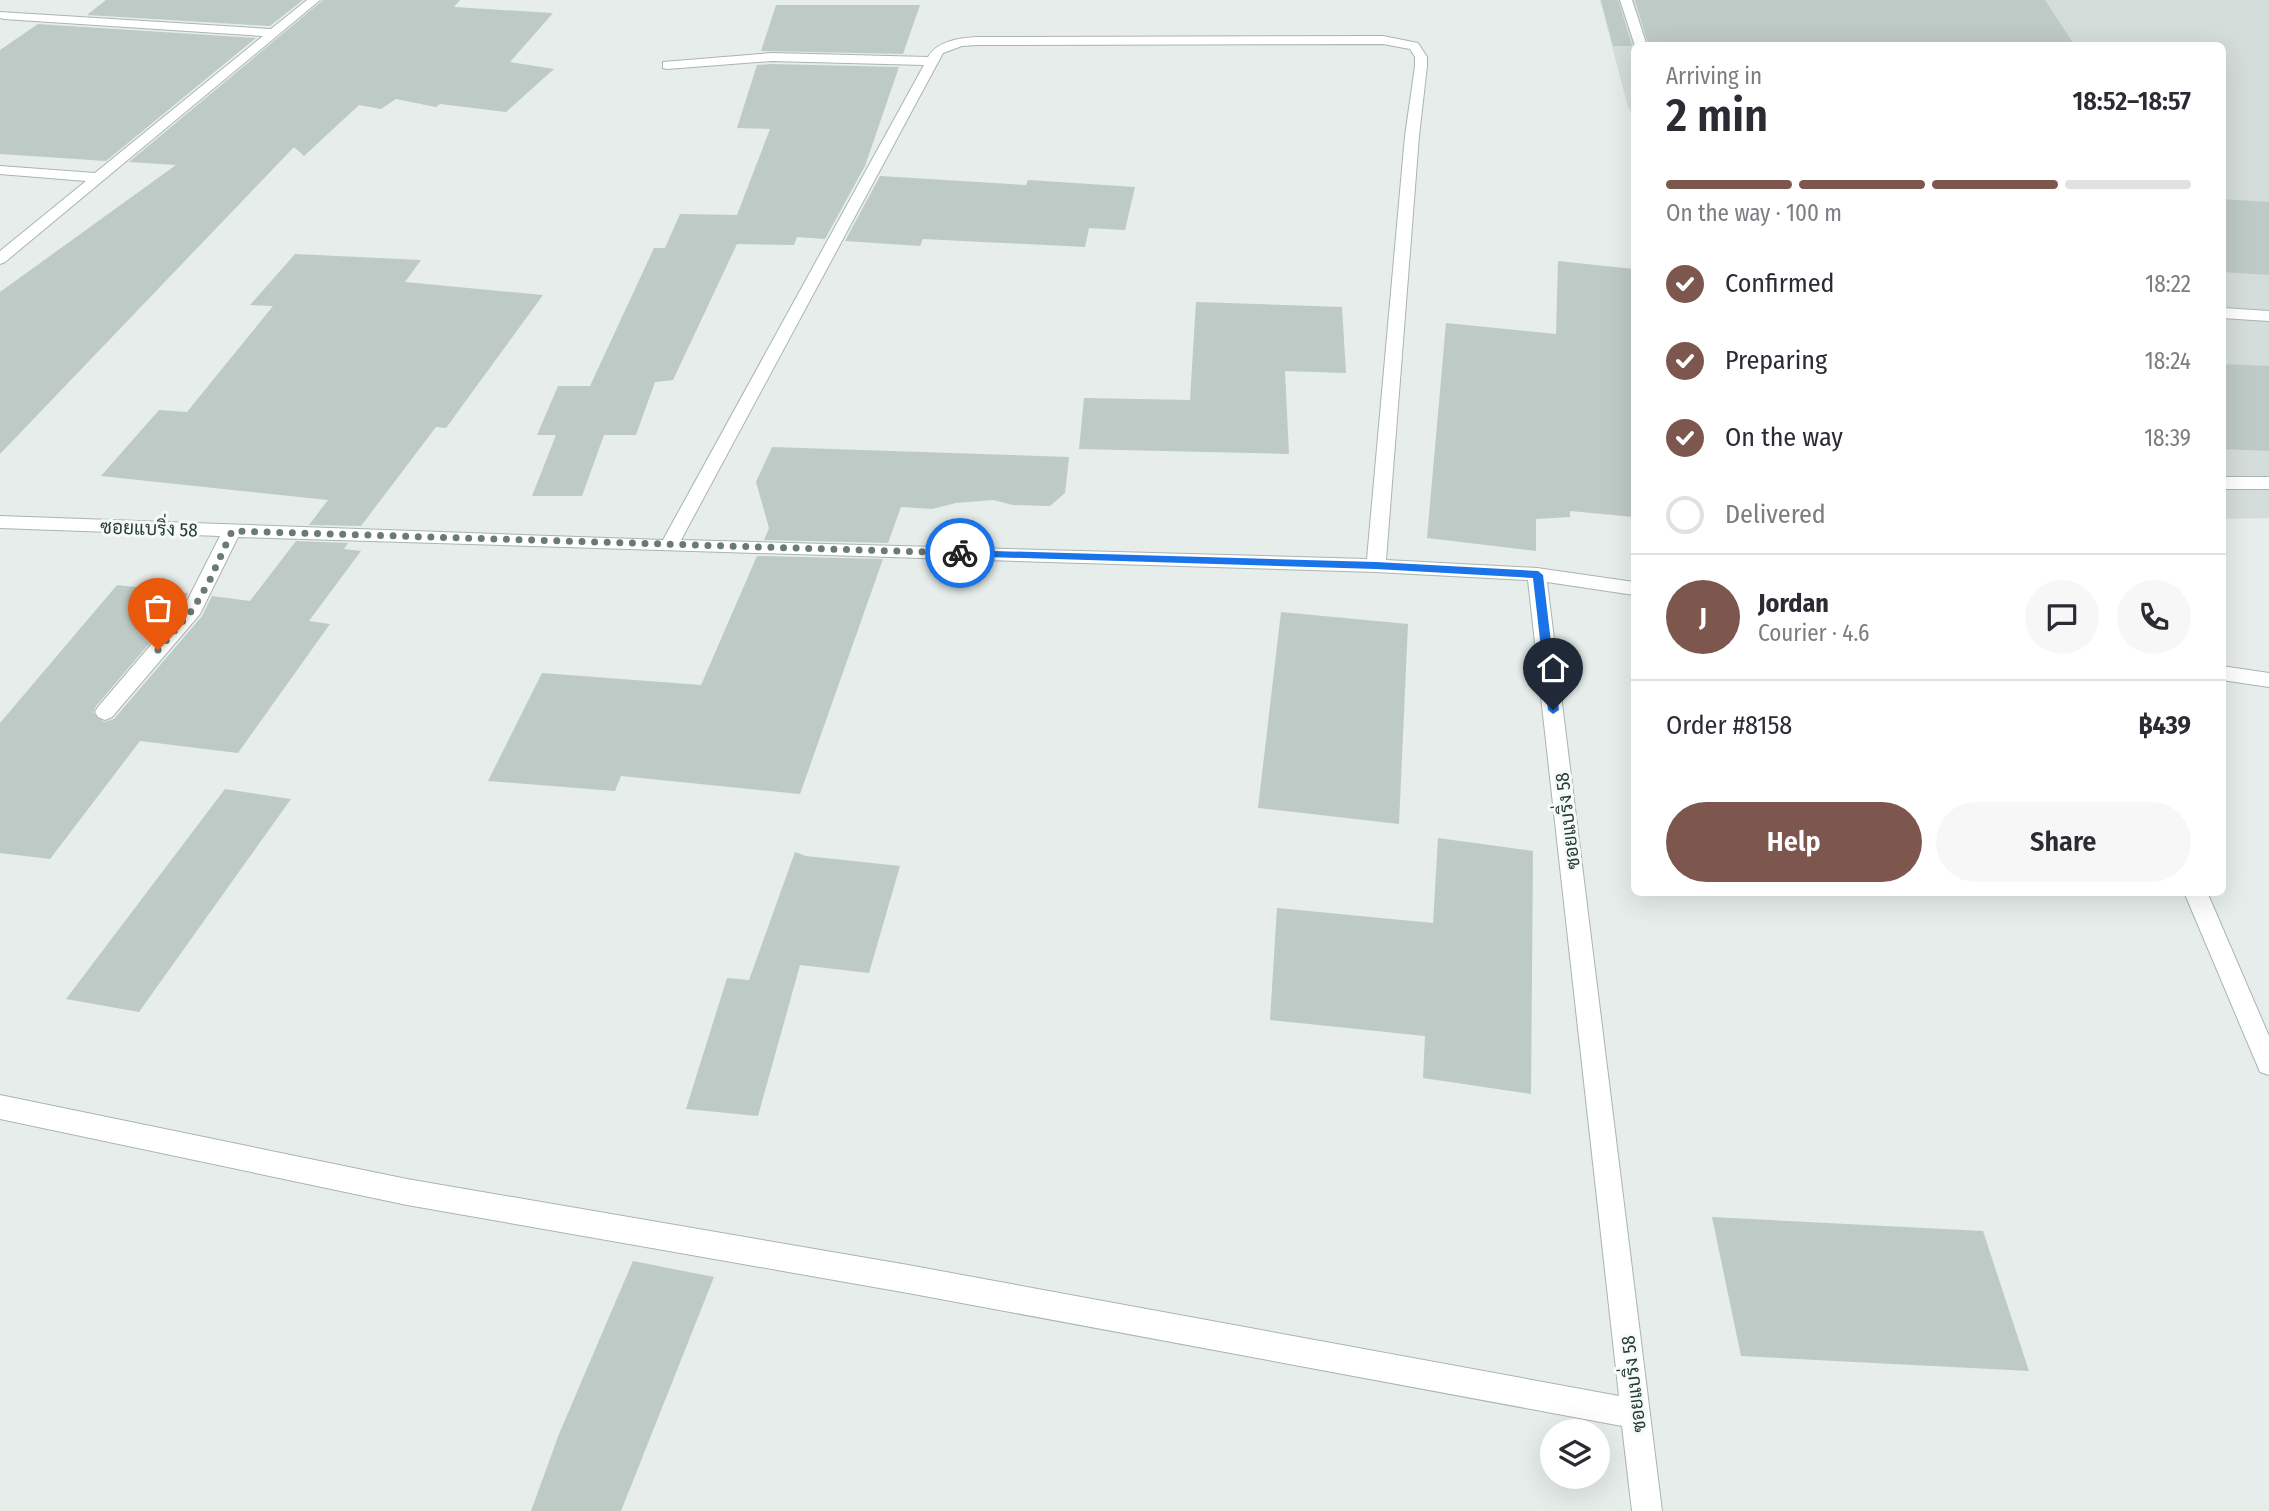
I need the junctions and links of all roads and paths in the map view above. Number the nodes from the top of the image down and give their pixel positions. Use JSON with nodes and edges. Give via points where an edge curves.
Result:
{"nodes":[{"id":1,"x":314,"y":0,"type":"edge"},
{"id":2,"x":1626,"y":0,"type":"edge"},
{"id":3,"x":1,"y":12,"type":"edge"},
{"id":4,"x":275,"y":33,"type":"junction"},
{"id":5,"x":1640,"y":42,"type":"edge"},
{"id":6,"x":931,"y":61,"type":"junction"},
{"id":7,"x":667,"y":65,"type":"dead end"},
{"id":8,"x":0,"y":170,"type":"edge"},
{"id":9,"x":99,"y":178,"type":"junction"},
{"id":10,"x":0,"y":259,"type":"edge"},
{"id":11,"x":2226,"y":313,"type":"edge"},
{"id":12,"x":2269,"y":316,"type":"edge"},
{"id":13,"x":2226,"y":483,"type":"edge"},
{"id":14,"x":2269,"y":484,"type":"edge"},
{"id":15,"x":0,"y":522,"type":"edge"},
{"id":16,"x":232,"y":531,"type":"junction"},
{"id":17,"x":669,"y":545,"type":"junction"},
{"id":18,"x":1376,"y":566,"type":"junction"},
{"id":19,"x":1538,"y":575,"type":"junction"},
{"id":20,"x":1631,"y":588,"type":"edge"},
{"id":21,"x":2226,"y":674,"type":"edge"},
{"id":22,"x":2269,"y":680,"type":"edge"},
{"id":23,"x":105,"y":712,"type":"dead end"},
{"id":24,"x":2198,"y":896,"type":"edge"},
{"id":25,"x":2269,"y":1064,"type":"edge"},
{"id":26,"x":0,"y":1107,"type":"edge"},
{"id":27,"x":1637,"y":1413,"type":"junction"},
{"id":28,"x":1647,"y":1511,"type":"edge"}],
"edges":[{"from":1,"to":4,"type":"street"},
{"from":2,"to":5,"type":"street"},
{"from":3,"to":4,"type":"street"},
{"from":4,"to":9,"type":"street"},
{"from":6,"to":7,"type":"street","via":[[772,57]]},
{"from":6,"to":17,"type":"street"},
{"from":6,"to":18,"type":"street","via":[[946,46],[977,41],[1383,40],[1404,42],[1418,50],[1421,66]]},
{"from":8,"to":9,"type":"street"},
{"from":9,"to":10,"type":"street"},
{"from":11,"to":12,"type":"street"},
{"from":13,"to":14,"type":"street"},
{"from":15,"to":16,"type":"street","name":"ซอยแบริ่ง 58"},
{"from":16,"to":17,"type":"street","name":"ซอยแบริ่ง 58"},
{"from":16,"to":23,"type":"street","via":[[193,609]]},
{"from":17,"to":18,"type":"street","name":"ซอยแบริ่ง 58"},
{"from":18,"to":19,"type":"street","name":"ซอยแบริ่ง 58"},
{"from":19,"to":20,"type":"street"},
{"from":19,"to":27,"type":"street","name":"ซอยแบริ่ง 58"},
{"from":21,"to":22,"type":"street"},
{"from":24,"to":25,"type":"street"},
{"from":26,"to":27,"type":"street","via":[[407,1192]]},
{"from":27,"to":28,"type":"street","name":"ซอยแบริ่ง 58"}]}
